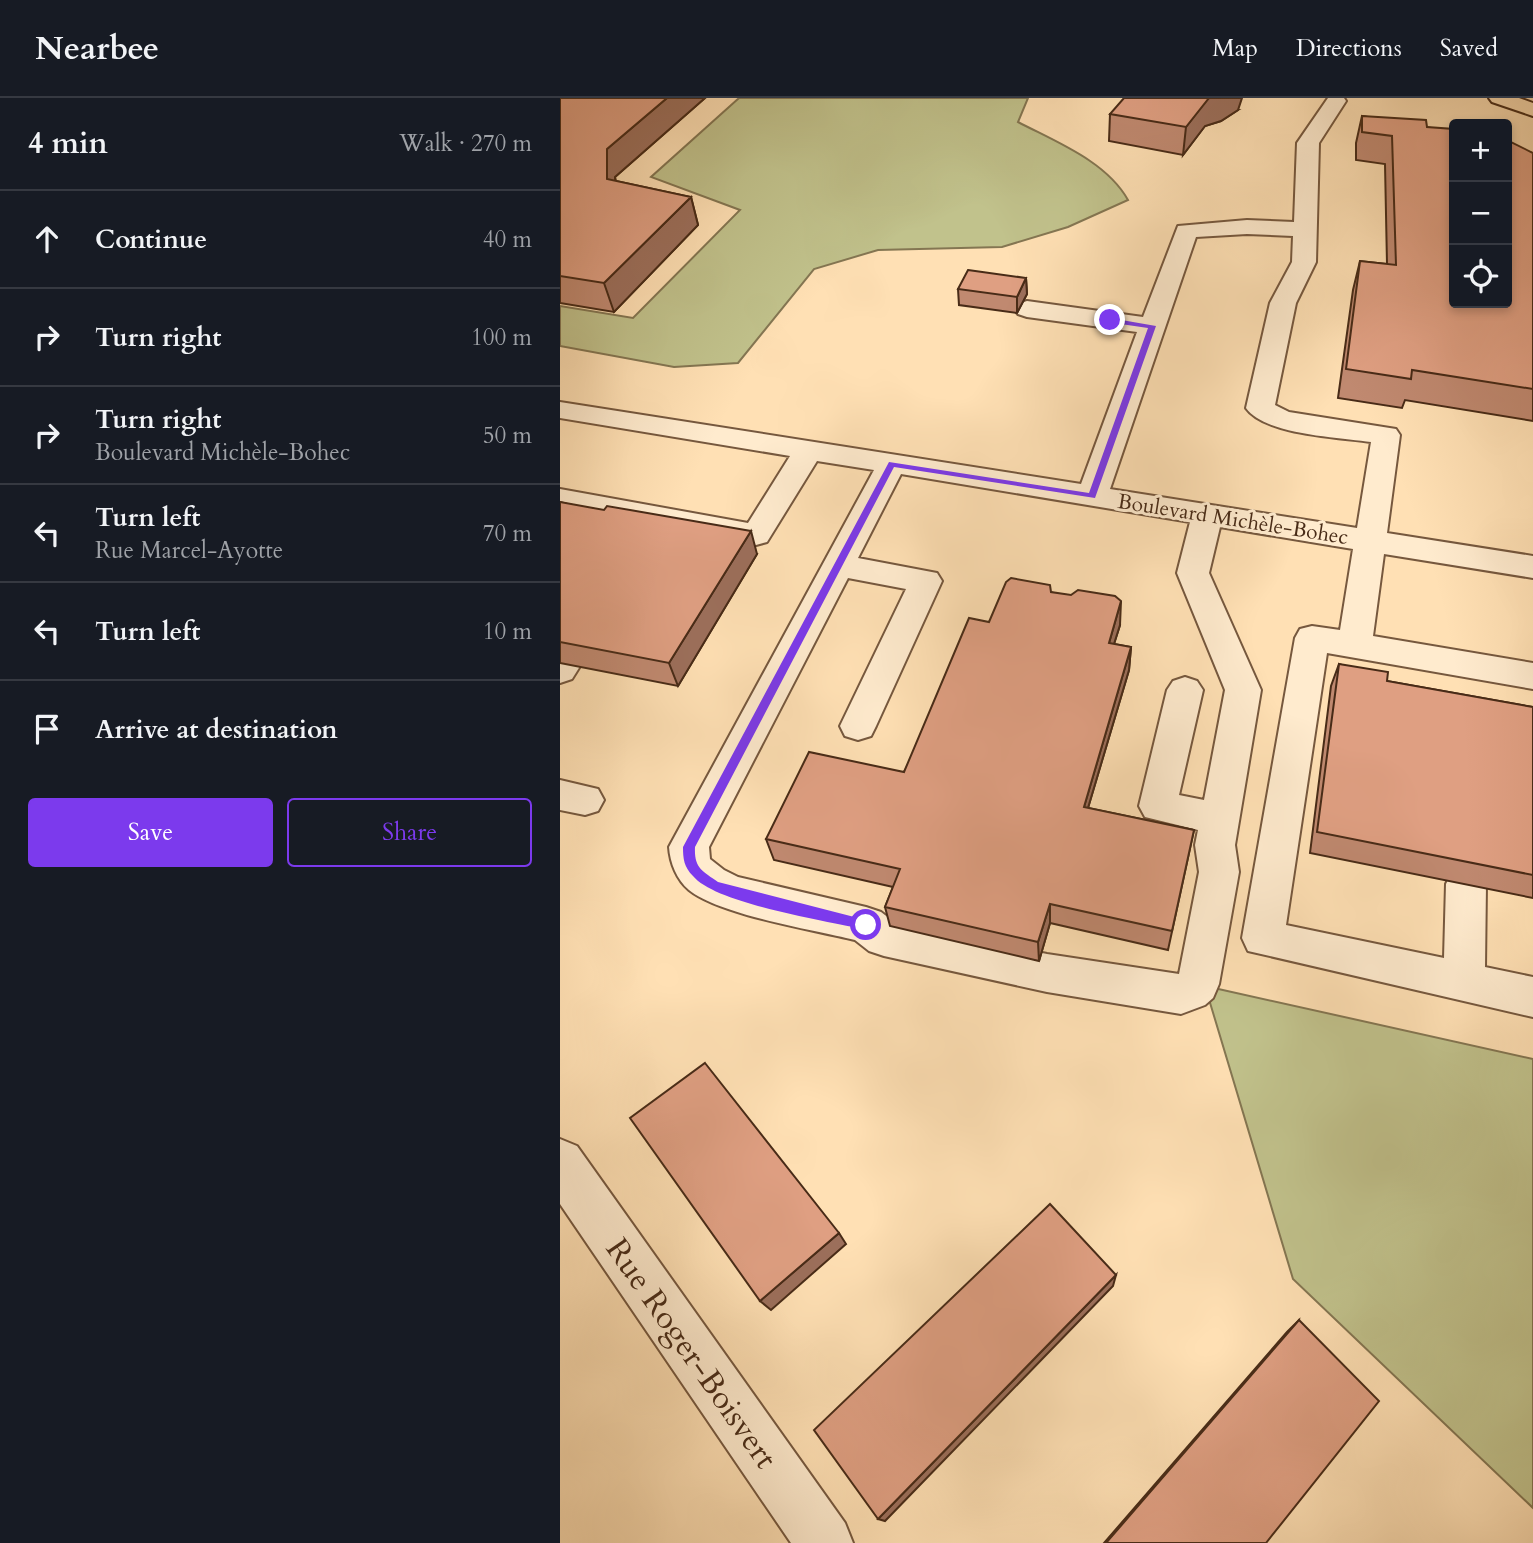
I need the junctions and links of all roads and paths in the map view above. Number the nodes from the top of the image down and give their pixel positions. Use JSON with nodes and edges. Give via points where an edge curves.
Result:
{"nodes":[{"id":1,"x":1499,"y":98,"type":"edge"},
{"id":2,"x":1336,"y":101,"type":"dead end"},
{"id":3,"x":1533,"y":110,"type":"edge"},
{"id":4,"x":1305,"y":229,"type":"junction"},
{"id":5,"x":1027,"y":309,"type":"dead end"},
{"id":6,"x":1152,"y":326,"type":"junction"},
{"id":7,"x":560,"y":410,"type":"edge"},
{"id":8,"x":809,"y":450,"type":"junction"},
{"id":9,"x":892,"y":464,"type":"junction"},
{"id":10,"x":1092,"y":496,"type":"junction"},
{"id":11,"x":560,"y":499,"type":"edge"},
{"id":12,"x":1207,"y":514,"type":"junction"},
{"id":13,"x":1371,"y":541,"type":"junction"},
{"id":14,"x":838,"y":565,"type":"junction"},
{"id":15,"x":1533,"y":567,"type":"edge"},
{"id":16,"x":1355,"y":645,"type":"junction"},
{"id":17,"x":1533,"y":676,"type":"edge"},
{"id":18,"x":1185,"y":690,"type":"dead end"},
{"id":19,"x":858,"y":726,"type":"dead end"},
{"id":20,"x":1219,"y":819,"type":"junction"},
{"id":21,"x":1466,"y":884,"type":"edge"},
{"id":22,"x":1464,"y":982,"type":"junction"},
{"id":23,"x":1533,"y":997,"type":"edge"},
{"id":24,"x":560,"y":1163,"type":"edge"},
{"id":25,"x":825,"y":1543,"type":"edge"}],
"edges":[{"from":1,"to":3,"type":"highway"},
{"from":2,"to":4,"type":"street","via":[[1308,143]]},
{"from":4,"to":6,"type":"street","via":[[1186,231]]},
{"from":4,"to":13,"type":"street","via":[[1304,262],[1283,303],[1260,408],[1282,420],[1386,435]]},
{"from":5,"to":6,"type":"street"},
{"from":6,"to":10,"type":"street"},
{"from":7,"to":8,"type":"street","name":"Boulevard Michèle-Bohec"},
{"from":8,"to":9,"type":"street","name":"Boulevard Michèle-Bohec"},
{"from":8,"to":11,"type":"street","via":[[756,535]]},
{"from":9,"to":10,"type":"street","name":"Boulevard Michèle-Bohec"},
{"from":9,"to":14,"type":"street"},
{"from":10,"to":12,"type":"street","name":"Boulevard Michèle-Bohec"},
{"from":12,"to":13,"type":"street","name":"Boulevard Michèle-Bohec"},
{"from":12,"to":20,"type":"street","via":[[1193,573],[1243,690]]},
{"from":13,"to":15,"type":"street","name":"Boulevard Michèle-Bohec"},
{"from":13,"to":16,"type":"street"},
{"from":14,"to":19,"type":"street","via":[[926,581]]},
{"from":14,"to":20,"type":"street","via":[[689,847],[689,861],[714,886],[866,925],[884,938],[1047,973],[1181,994],[1198,984],[1219,872],[1215,845]]},
{"from":16,"to":17,"type":"street"},
{"from":16,"to":22,"type":"street","via":[[1312,638],[1263,938]]},
{"from":18,"to":20,"type":"street","via":[[1158,806]]},
{"from":21,"to":22,"type":"street"},
{"from":22,"to":23,"type":"street"},
{"from":24,"to":25,"type":"street","name":"Rue Roger-Boisvert"}]}
